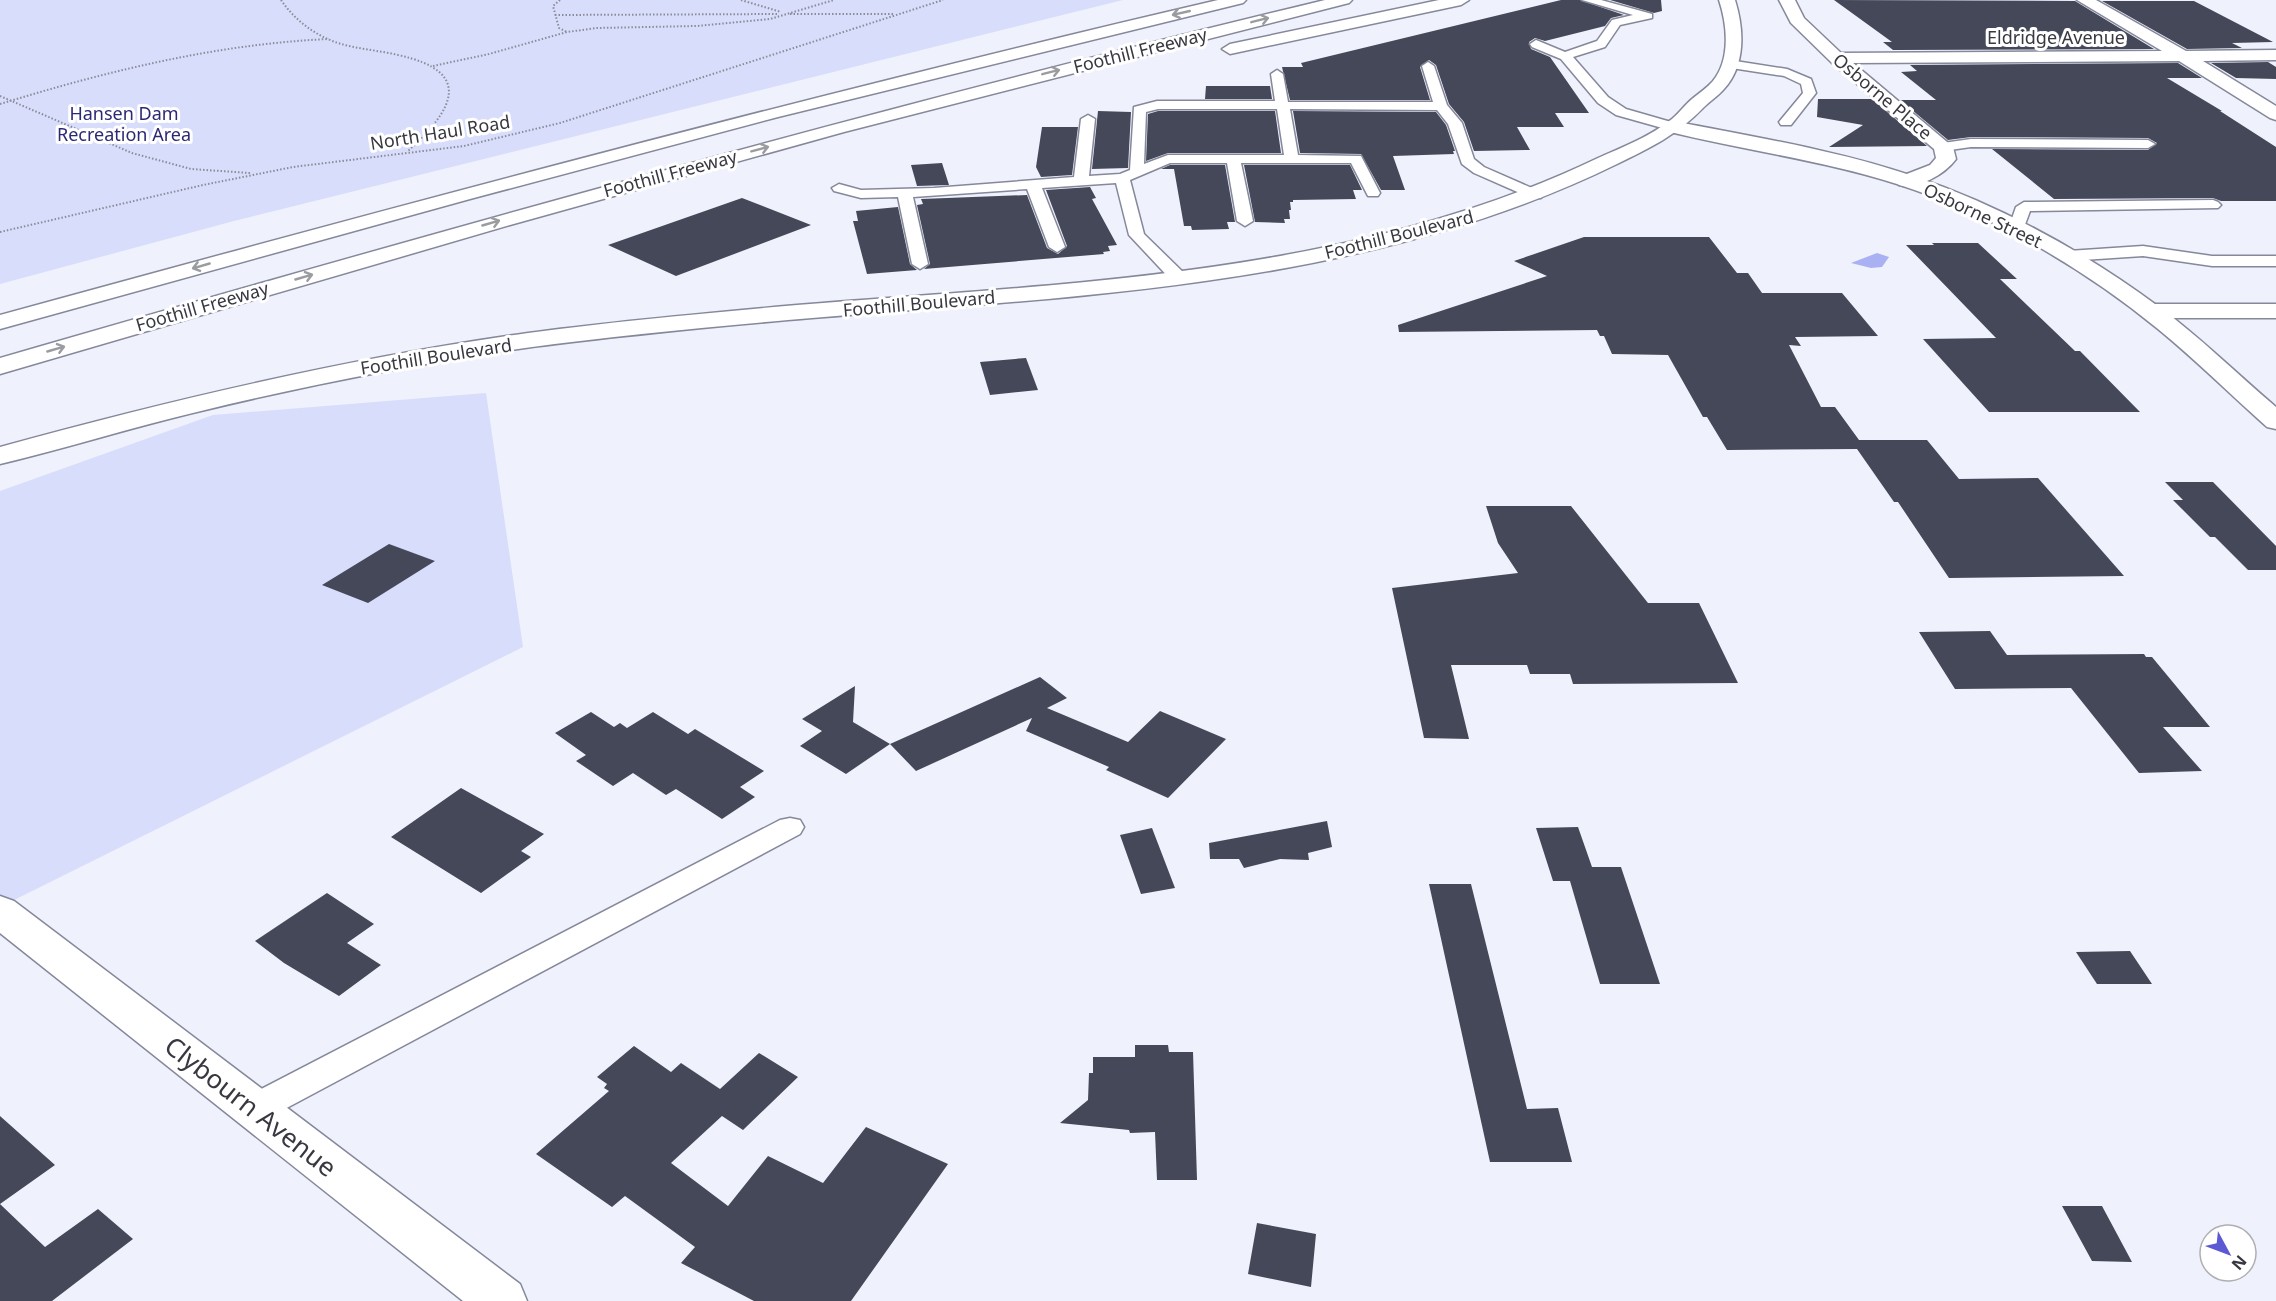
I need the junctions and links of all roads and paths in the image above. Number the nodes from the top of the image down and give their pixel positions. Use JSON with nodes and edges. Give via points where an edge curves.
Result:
{"nodes":[{"id":1,"x":281,"y":0,"type":"edge"},
{"id":2,"x":560,"y":0,"type":"edge"},
{"id":3,"x":741,"y":0,"type":"edge"},
{"id":4,"x":834,"y":0,"type":"edge"},
{"id":5,"x":943,"y":0,"type":"edge"},
{"id":6,"x":1163,"y":0,"type":"edge"},
{"id":7,"x":1238,"y":0,"type":"edge"},
{"id":8,"x":1344,"y":0,"type":"edge"},
{"id":9,"x":1461,"y":0,"type":"edge"},
{"id":10,"x":1588,"y":0,"type":"edge"},
{"id":11,"x":1727,"y":0,"type":"edge"},
{"id":12,"x":1787,"y":0,"type":"edge"},
{"id":13,"x":2085,"y":0,"type":"edge"},
{"id":14,"x":787,"y":14,"type":"junction"},
{"id":15,"x":900,"y":14,"type":"junction"},
{"id":16,"x":555,"y":15,"type":"junction"},
{"id":17,"x":567,"y":32,"type":"junction"},
{"id":18,"x":329,"y":39,"type":"junction"},
{"id":19,"x":1536,"y":44,"type":"dead end"},
{"id":20,"x":1211,"y":53,"type":"dead end"},
{"id":21,"x":2182,"y":55,"type":"junction"},
{"id":22,"x":2276,"y":55,"type":"edge"},
{"id":23,"x":1565,"y":56,"type":"junction"},
{"id":24,"x":1837,"y":58,"type":"junction"},
{"id":25,"x":1729,"y":64,"type":"junction"},
{"id":26,"x":433,"y":66,"type":"junction"},
{"id":27,"x":1428,"y":66,"type":"dead end"},
{"id":28,"x":1131,"y":70,"type":"dead end"},
{"id":29,"x":1277,"y":74,"type":"dead end"},
{"id":30,"x":0,"y":96,"type":"edge"},
{"id":31,"x":10,"y":101,"type":"junction"},
{"id":32,"x":0,"y":104,"type":"edge"},
{"id":33,"x":1284,"y":105,"type":"junction"},
{"id":34,"x":1441,"y":106,"type":"junction"},
{"id":35,"x":2276,"y":114,"type":"edge"},
{"id":36,"x":1088,"y":119,"type":"dead end"},
{"id":37,"x":1786,"y":122,"type":"dead end"},
{"id":38,"x":1673,"y":127,"type":"junction"},
{"id":39,"x":811,"y":135,"type":"junction"},
{"id":40,"x":2148,"y":144,"type":"dead end"},
{"id":41,"x":1943,"y":147,"type":"junction"},
{"id":42,"x":407,"y":152,"type":"junction"},
{"id":43,"x":1233,"y":159,"type":"junction"},
{"id":44,"x":1292,"y":159,"type":"junction"},
{"id":45,"x":1137,"y":171,"type":"junction"},
{"id":46,"x":257,"y":174,"type":"junction"},
{"id":47,"x":1122,"y":178,"type":"junction"},
{"id":48,"x":1906,"y":181,"type":"junction"},
{"id":49,"x":1081,"y":182,"type":"junction"},
{"id":50,"x":1034,"y":185,"type":"junction"},
{"id":51,"x":839,"y":188,"type":"dead end"},
{"id":52,"x":906,"y":193,"type":"junction"},
{"id":53,"x":1373,"y":193,"type":"dead end"},
{"id":54,"x":1536,"y":195,"type":"junction"},
{"id":55,"x":2213,"y":205,"type":"dead end"},
{"id":56,"x":1245,"y":221,"type":"dead end"},
{"id":57,"x":2017,"y":227,"type":"junction"},
{"id":58,"x":0,"y":232,"type":"edge"},
{"id":59,"x":1057,"y":247,"type":"dead end"},
{"id":60,"x":257,"y":251,"type":"junction"},
{"id":61,"x":2068,"y":256,"type":"junction"},
{"id":62,"x":920,"y":264,"type":"dead end"},
{"id":63,"x":2272,"y":264,"type":"edge"},
{"id":64,"x":1180,"y":279,"type":"junction"},
{"id":65,"x":2151,"y":311,"type":"junction"},
{"id":66,"x":2276,"y":311,"type":"edge"},
{"id":67,"x":0,"y":322,"type":"edge"},
{"id":68,"x":0,"y":366,"type":"edge"},
{"id":69,"x":2276,"y":421,"type":"edge"},
{"id":70,"x":0,"y":456,"type":"edge"},
{"id":71,"x":790,"y":827,"type":"dead end"},
{"id":72,"x":0,"y":911,"type":"edge"},
{"id":73,"x":254,"y":1109,"type":"junction"},
{"id":74,"x":502,"y":1301,"type":"edge"}],
"edges":[{"from":1,"to":18,"type":"path","via":[[288,12]]},
{"from":2,"to":16,"type":"path","via":[[553,6]]},
{"from":3,"to":14,"type":"path"},
{"from":4,"to":14,"type":"path"},
{"from":5,"to":15,"type":"path","name":"North Haul Road"},
{"from":6,"to":60,"type":"main road"},
{"from":7,"to":60,"type":"main road","name":"Foothill Freeway","one_way":true,"via":[[779,111]]},
{"from":39,"to":8,"type":"main road","name":"Foothill Freeway","one_way":true},
{"from":9,"to":20,"type":"main road"},
{"from":10,"to":23,"type":"lane","via":[[1648,16],[1616,22],[1601,44]]},
{"from":11,"to":25,"type":"main road","name":"Foothill Boulevard","via":[[1735,33]]},
{"from":12,"to":24,"type":"main road","name":"Osborne Place","via":[[1797,20]]},
{"from":13,"to":21,"type":"main road"},
{"from":14,"to":15,"type":"path"},
{"from":14,"to":16,"type":"path"},
{"from":14,"to":17,"type":"path","via":[[697,26]]},
{"from":15,"to":42,"type":"path","name":"North Haul Road","via":[[560,123],[464,146]]},
{"from":16,"to":17,"type":"path","via":[[560,28]]},
{"from":17,"to":26,"type":"path"},
{"from":18,"to":26,"type":"path"},
{"from":18,"to":31,"type":"path","via":[[244,45],[147,65]]},
{"from":19,"to":23,"type":"lane"},
{"from":21,"to":22,"type":"main road","name":"Eldridge Avenue"},
{"from":21,"to":24,"type":"main road","name":"Eldridge Avenue"},
{"from":21,"to":35,"type":"main road"},
{"from":23,"to":38,"type":"lane","via":[[1603,100],[1621,112]]},
{"from":24,"to":41,"type":"main road","name":"Osborne Place"},
{"from":25,"to":37,"type":"lane","via":[[1787,73],[1807,82],[1810,93]]},
{"from":25,"to":38,"type":"main road","name":"Foothill Boulevard","via":[[1723,80]]},
{"from":26,"to":42,"type":"path","via":[[446,78],[452,93],[446,109]]},
{"from":27,"to":34,"type":"lane"},
{"from":28,"to":39,"type":"main road"},
{"from":29,"to":33,"type":"lane"},
{"from":30,"to":31,"type":"path"},
{"from":31,"to":32,"type":"path"},
{"from":31,"to":46,"type":"path","via":[[132,153],[191,169]]},
{"from":33,"to":34,"type":"lane"},
{"from":33,"to":44,"type":"lane"},
{"from":33,"to":45,"type":"lane","via":[[1157,105],[1139,110]]},
{"from":34,"to":54,"type":"lane","via":[[1455,123],[1467,161]]},
{"from":36,"to":49,"type":"lane"},
{"from":38,"to":48,"type":"main road","name":"Osborne Street","via":[[1758,143]]},
{"from":38,"to":54,"type":"main road","name":"Foothill Boulevard"},
{"from":68,"to":39,"type":"main road","name":"Foothill Freeway","one_way":true},
{"from":40,"to":41,"type":"lane","via":[[1971,143]]},
{"from":41,"to":48,"type":"main road","name":"Osborne Place","via":[[1946,159],[1937,169]]},
{"from":42,"to":46,"type":"path","name":"North Haul Road"},
{"from":43,"to":44,"type":"lane"},
{"from":43,"to":45,"type":"lane","via":[[1168,159]]},
{"from":43,"to":56,"type":"lane"},
{"from":44,"to":53,"type":"lane","via":[[1356,159]]},
{"from":45,"to":47,"type":"lane"},
{"from":46,"to":58,"type":"path","name":"North Haul Road"},
{"from":47,"to":49,"type":"lane"},
{"from":47,"to":64,"type":"lane","via":[[1137,235]]},
{"from":48,"to":57,"type":"main road","name":"Osborne Street"},
{"from":49,"to":50,"type":"lane"},
{"from":50,"to":52,"type":"lane"},
{"from":50,"to":59,"type":"lane"},
{"from":51,"to":52,"type":"lane","via":[[861,194]]},
{"from":52,"to":62,"type":"lane"},
{"from":54,"to":64,"type":"main road","name":"Foothill Boulevard","via":[[1440,226],[1347,249]]},
{"from":55,"to":57,"type":"lane","via":[[2024,207]]},
{"from":57,"to":61,"type":"main road","name":"Osborne Street"},
{"from":60,"to":67,"type":"main road","name":"Foothill Freeway","one_way":true},
{"from":61,"to":63,"type":"lane","via":[[2143,251],[2211,261]]},
{"from":61,"to":65,"type":"main road","name":"Osborne Street"},
{"from":64,"to":70,"type":"main road","name":"Foothill Boulevard","via":[[530,340],[263,388]]},
{"from":65,"to":66,"type":"main road"},
{"from":65,"to":69,"type":"main road","name":"Osborne Street"},
{"from":71,"to":73,"type":"lane"},
{"from":72,"to":73,"type":"main road","name":"Clybourn Avenue"},
{"from":73,"to":74,"type":"main road","name":"Clybourn Avenue"}]}
